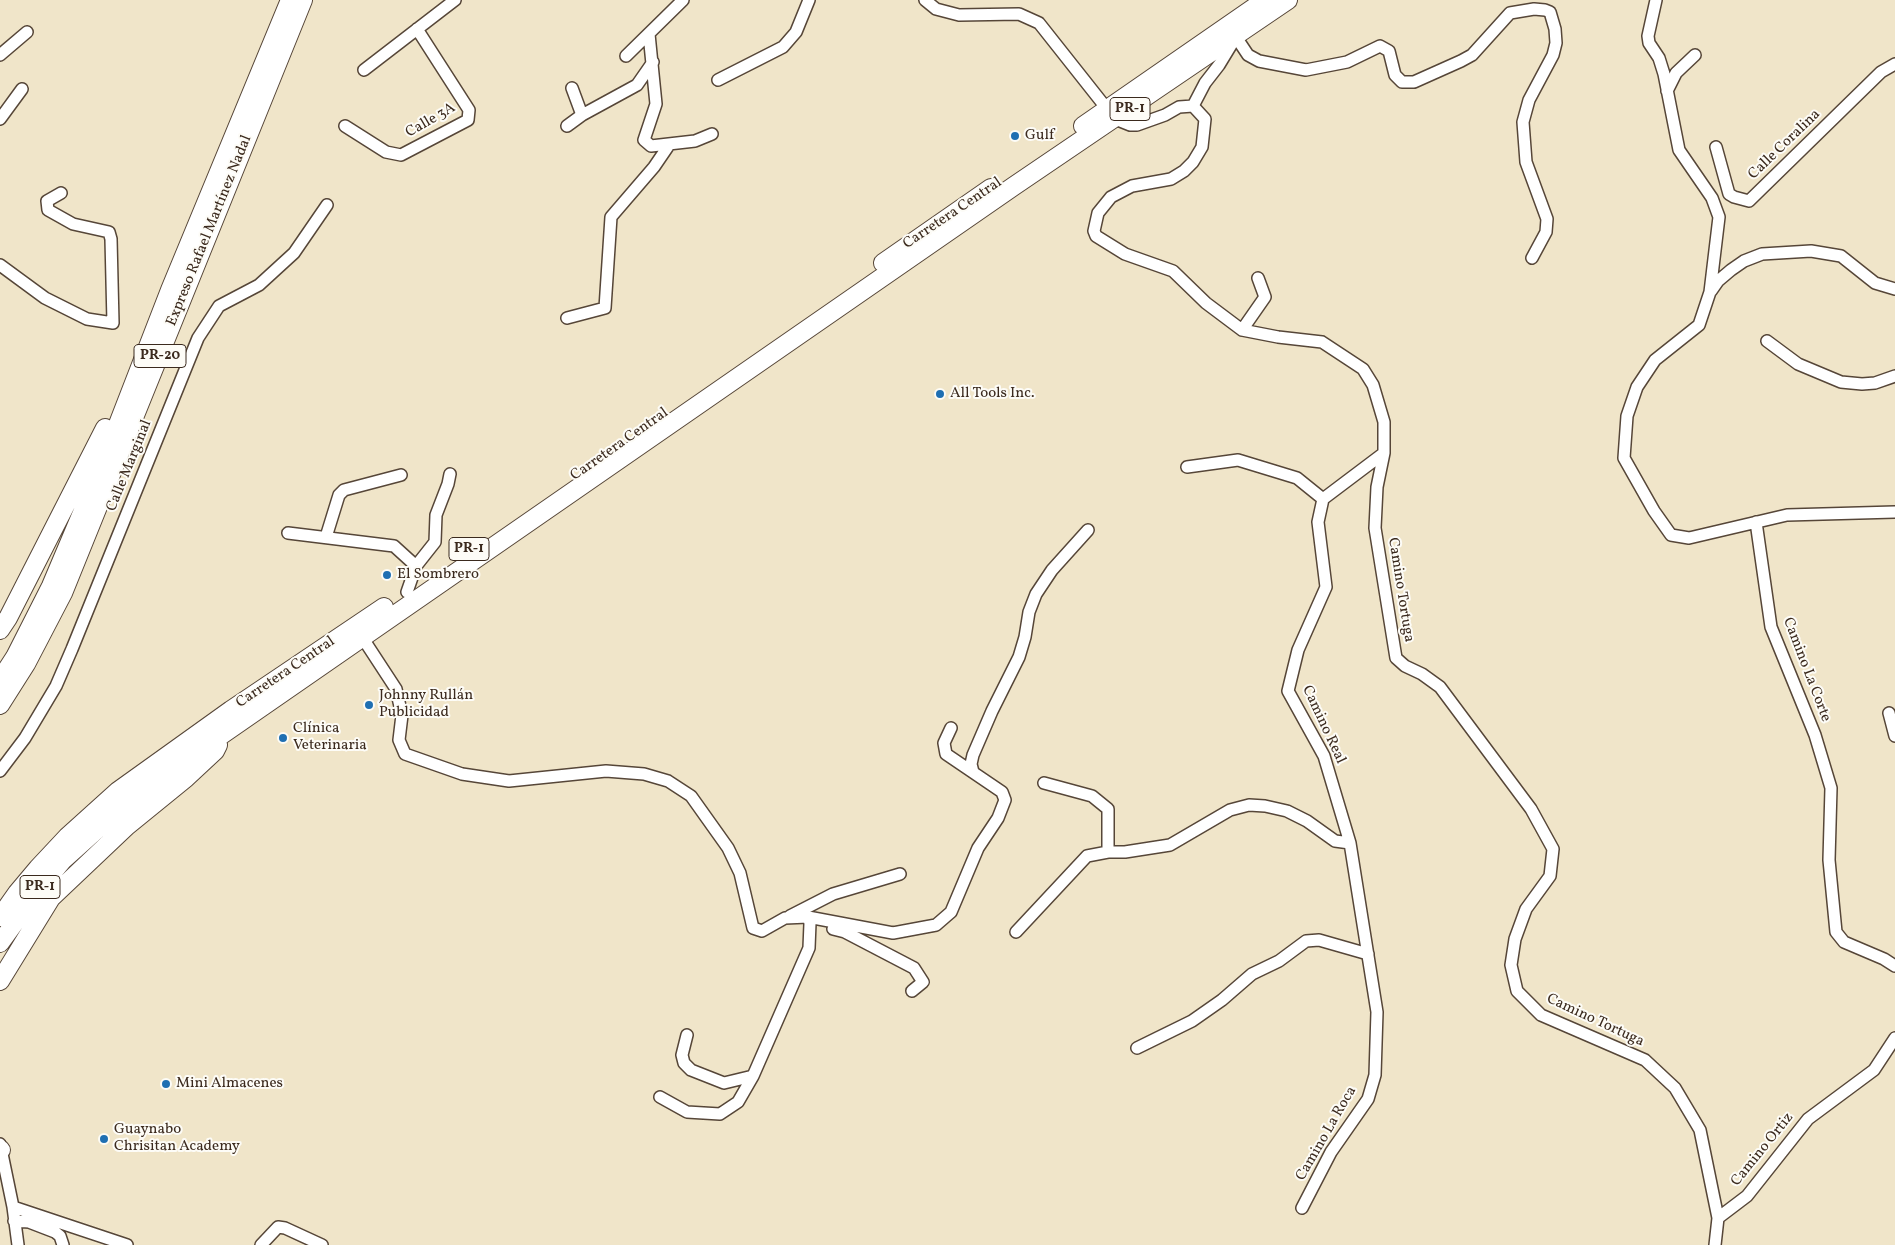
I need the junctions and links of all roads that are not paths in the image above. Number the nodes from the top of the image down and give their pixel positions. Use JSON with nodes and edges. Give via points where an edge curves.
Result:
{"nodes":[{"id":1,"x":290,"y":0,"type":"edge"},
{"id":2,"x":303,"y":0,"type":"edge"},
{"id":3,"x":455,"y":0,"type":"edge"},
{"id":4,"x":683,"y":0,"type":"edge"},
{"id":5,"x":809,"y":0,"type":"edge"},
{"id":6,"x":925,"y":0,"type":"edge"},
{"id":7,"x":1266,"y":0,"type":"edge"},
{"id":8,"x":1288,"y":0,"type":"edge"},
{"id":9,"x":1656,"y":0,"type":"edge"},
{"id":10,"x":417,"y":29,"type":"junction"},
{"id":11,"x":27,"y":32,"type":"dead end"},
{"id":12,"x":649,"y":34,"type":"junction"},
{"id":13,"x":1236,"y":37,"type":"junction"},
{"id":14,"x":0,"y":54,"type":"edge"},
{"id":15,"x":1695,"y":55,"type":"dead end"},
{"id":16,"x":626,"y":56,"type":"dead end"},
{"id":17,"x":653,"y":62,"type":"junction"},
{"id":18,"x":1895,"y":64,"type":"edge"},
{"id":19,"x":364,"y":70,"type":"dead end"},
{"id":20,"x":718,"y":80,"type":"dead end"},
{"id":21,"x":572,"y":88,"type":"dead end"},
{"id":22,"x":22,"y":89,"type":"dead end"},
{"id":23,"x":1667,"y":91,"type":"junction"},
{"id":24,"x":1193,"y":106,"type":"junction"},
{"id":25,"x":1111,"y":114,"type":"junction"},
{"id":26,"x":582,"y":115,"type":"junction"},
{"id":27,"x":0,"y":119,"type":"edge"},
{"id":28,"x":345,"y":126,"type":"dead end"},
{"id":29,"x":567,"y":126,"type":"dead end"},
{"id":30,"x":712,"y":134,"type":"dead end"},
{"id":31,"x":669,"y":145,"type":"junction"},
{"id":32,"x":1716,"y":147,"type":"dead end"},
{"id":33,"x":61,"y":193,"type":"dead end"},
{"id":34,"x":327,"y":205,"type":"dead end"},
{"id":35,"x":1532,"y":258,"type":"dead end"},
{"id":36,"x":0,"y":265,"type":"edge"},
{"id":37,"x":1258,"y":278,"type":"dead end"},
{"id":38,"x":170,"y":290,"type":"junction"},
{"id":39,"x":1895,"y":290,"type":"edge"},
{"id":40,"x":1710,"y":292,"type":"junction"},
{"id":41,"x":567,"y":318,"type":"dead end"},
{"id":42,"x":1242,"y":330,"type":"junction"},
{"id":43,"x":1767,"y":341,"type":"dead end"},
{"id":44,"x":1895,"y":376,"type":"edge"},
{"id":45,"x":1384,"y":453,"type":"junction"},
{"id":46,"x":1187,"y":467,"type":"dead end"},
{"id":47,"x":450,"y":474,"type":"dead end"},
{"id":48,"x":401,"y":475,"type":"dead end"},
{"id":49,"x":1323,"y":499,"type":"junction"},
{"id":50,"x":1895,"y":512,"type":"edge"},
{"id":51,"x":1756,"y":522,"type":"junction"},
{"id":52,"x":1088,"y":530,"type":"dead end"},
{"id":53,"x":288,"y":533,"type":"dead end"},
{"id":54,"x":326,"y":537,"type":"junction"},
{"id":55,"x":416,"y":566,"type":"junction"},
{"id":56,"x":407,"y":592,"type":"junction"},
{"id":57,"x":0,"y":630,"type":"edge"},
{"id":58,"x":362,"y":636,"type":"junction"},
{"id":59,"x":0,"y":680,"type":"edge"},
{"id":60,"x":0,"y":705,"type":"edge"},
{"id":61,"x":1889,"y":713,"type":"dead end"},
{"id":62,"x":951,"y":728,"type":"dead end"},
{"id":63,"x":226,"y":731,"type":"junction"},
{"id":64,"x":1895,"y":736,"type":"edge"},
{"id":65,"x":0,"y":772,"type":"edge"},
{"id":66,"x":973,"y":772,"type":"junction"},
{"id":67,"x":1044,"y":783,"type":"dead end"},
{"id":68,"x":1350,"y":843,"type":"junction"},
{"id":69,"x":1108,"y":852,"type":"junction"},
{"id":70,"x":900,"y":874,"type":"dead end"},
{"id":71,"x":17,"y":893,"type":"junction"},
{"id":72,"x":0,"y":903,"type":"edge"},
{"id":73,"x":0,"y":918,"type":"edge"},
{"id":74,"x":785,"y":918,"type":"junction"},
{"id":75,"x":808,"y":920,"type":"junction"},
{"id":76,"x":1016,"y":932,"type":"dead end"},
{"id":77,"x":0,"y":943,"type":"edge"},
{"id":78,"x":1368,"y":954,"type":"junction"},
{"id":79,"x":1895,"y":966,"type":"edge"},
{"id":80,"x":0,"y":980,"type":"edge"},
{"id":81,"x":912,"y":991,"type":"dead end"},
{"id":82,"x":687,"y":1035,"type":"dead end"},
{"id":83,"x":1895,"y":1038,"type":"edge"},
{"id":84,"x":1137,"y":1048,"type":"dead end"},
{"id":85,"x":752,"y":1076,"type":"junction"},
{"id":86,"x":660,"y":1097,"type":"dead end"},
{"id":87,"x":0,"y":1147,"type":"edge"},
{"id":88,"x":13,"y":1207,"type":"junction"},
{"id":89,"x":1302,"y":1208,"type":"dead end"},
{"id":90,"x":1718,"y":1218,"type":"junction"},
{"id":91,"x":14,"y":1221,"type":"junction"},
{"id":92,"x":320,"y":1244,"type":"edge"},
{"id":93,"x":18,"y":1245,"type":"edge"},
{"id":94,"x":64,"y":1245,"type":"edge"},
{"id":95,"x":127,"y":1245,"type":"edge"},
{"id":96,"x":261,"y":1245,"type":"edge"},
{"id":97,"x":1714,"y":1245,"type":"edge"}],
"edges":[{"from":1,"to":38,"type":"highway","name":"Expreso Rafael Martínez Nadal","number":"PR-20"},
{"from":2,"to":60,"type":"highway","name":"Expreso Rafael Martínez Nadal","number":"PR-20","via":[[63,593],[26,664]]},
{"from":3,"to":10,"type":"street"},
{"from":4,"to":12,"type":"street"},
{"from":5,"to":20,"type":"street","via":[[796,32],[783,47]]},
{"from":6,"to":25,"type":"street","via":[[936,8],[959,15],[1019,14],[1039,23]]},
{"from":7,"to":25,"type":"highway","name":"Carretera Central","number":"PR-1"},
{"from":8,"to":13,"type":"highway","name":"Carretera Central","number":"PR-1"},
{"from":9,"to":23,"type":"street","via":[[1648,36]]},
{"from":10,"to":19,"type":"street"},
{"from":10,"to":28,"type":"street","name":"Calle 3A","via":[[469,110],[468,120],[401,155],[386,152]]},
{"from":11,"to":14,"type":"street"},
{"from":12,"to":16,"type":"street"},
{"from":12,"to":17,"type":"street"},
{"from":13,"to":24,"type":"street","via":[[1200,90]]},
{"from":13,"to":25,"type":"highway","name":"Carretera Central","number":"PR-1"},
{"from":13,"to":35,"type":"street","via":[[1248,55],[1259,61],[1306,70],[1347,62],[1380,46],[1389,51],[1396,75],[1402,82],[1414,82],[1472,55],[1510,13],[1534,9],[1550,12],[1556,43],[1529,100],[1523,122],[1526,162],[1547,219],[1546,232]]},
{"from":15,"to":23,"type":"street","via":[[1676,73]]},
{"from":17,"to":26,"type":"street","via":[[637,85]]},
{"from":17,"to":31,"type":"street","via":[[656,104],[644,140],[651,146]]},
{"from":18,"to":32,"type":"street","name":"Calle Coralina","via":[[1881,72],[1749,201],[1729,194]]},
{"from":21,"to":26,"type":"street"},
{"from":22,"to":27,"type":"street"},
{"from":23,"to":40,"type":"street","via":[[1679,150],[1712,198],[1719,217]]},
{"from":24,"to":25,"type":"street","via":[[1179,107],[1137,125],[1130,125]]},
{"from":24,"to":42,"type":"street","name":"Camino Tortuga","via":[[1205,119],[1202,147],[1192,162],[1171,178],[1132,186],[1111,197],[1098,213],[1094,231],[1096,236],[1126,254],[1173,271],[1206,303]]},
{"from":25,"to":56,"type":"highway","name":"Carretera Central","number":"PR-1","via":[[963,207]]},
{"from":25,"to":58,"type":"highway","name":"Carretera Central","number":"PR-1","via":[[1014,186]]},
{"from":26,"to":29,"type":"street"},
{"from":30,"to":31,"type":"street","via":[[695,141]]},
{"from":31,"to":41,"type":"street","via":[[611,216],[605,308]]},
{"from":33,"to":36,"type":"street","via":[[47,201],[48,210],[73,224],[109,232],[113,323],[87,319],[45,298]]},
{"from":34,"to":65,"type":"street","name":"Calle Marginal","via":[[294,254],[259,286],[219,306],[198,338],[64,668],[42,711]]},
{"from":37,"to":42,"type":"street","via":[[1265,298]]},
{"from":38,"to":57,"type":"highway","via":[[96,447]]},
{"from":38,"to":59,"type":"highway","name":"Expreso Rafael Martínez Nadal","number":"PR-20","via":[[51,586]]},
{"from":39,"to":40,"type":"street","via":[[1875,283],[1841,256],[1811,251],[1762,254],[1744,261],[1718,281]]},
{"from":40,"to":51,"type":"street","via":[[1699,325],[1655,360],[1637,387],[1627,416],[1624,458],[1671,535],[1689,538]]},
{"from":42,"to":45,"type":"street","name":"Camino Tortuga","via":[[1322,342],[1363,369],[1373,385],[1384,418]]},
{"from":43,"to":44,"type":"street","via":[[1798,364],[1841,382],[1875,383]]},
{"from":45,"to":49,"type":"street"},
{"from":45,"to":90,"type":"street","name":"Camino Tortuga","via":[[1376,487],[1375,528],[1396,658],[1440,687],[1531,809],[1553,849],[1550,876],[1526,909],[1515,939],[1511,965],[1517,991],[1541,1015],[1645,1060],[1675,1088],[1700,1130]]},
{"from":46,"to":49,"type":"street","via":[[1238,460],[1297,478]]},
{"from":47,"to":55,"type":"street","via":[[436,515],[435,542]]},
{"from":48,"to":54,"type":"street","via":[[344,490],[339,495]]},
{"from":49,"to":68,"type":"street","name":"Camino Real","via":[[1318,522],[1326,588],[1298,650],[1288,691],[1324,756]]},
{"from":50,"to":51,"type":"street","via":[[1787,516]]},
{"from":51,"to":79,"type":"street","name":"Camino La Corte","via":[[1771,627],[1815,735],[1831,788],[1829,860],[1836,932],[1844,942]]},
{"from":52,"to":66,"type":"street","via":[[1052,570],[1036,594],[1019,657],[973,755]]},
{"from":53,"to":54,"type":"street"},
{"from":54,"to":55,"type":"street","via":[[394,546]]},
{"from":55,"to":56,"type":"street"},
{"from":56,"to":71,"type":"highway","name":"Carretera Central","number":"PR-1","via":[[139,775],[68,837]]},
{"from":58,"to":63,"type":"highway","name":"Carretera Central","number":"PR-1"},
{"from":58,"to":74,"type":"street","via":[[396,689],[402,715],[399,740],[405,754],[462,774],[509,781],[606,771],[644,774],[668,781],[690,796],[728,848],[740,872],[753,928],[762,931]]},
{"from":61,"to":64,"type":"street"},
{"from":62,"to":66,"type":"street","via":[[944,743],[946,754]]},
{"from":63,"to":77,"type":"highway","name":"Carretera Central","number":"PR-1","via":[[155,781],[63,860]]},
{"from":63,"to":80,"type":"highway","via":[[215,751],[127,826],[51,898]]},
{"from":66,"to":75,"type":"street","via":[[1002,792],[1004,800],[998,818],[978,848],[951,912],[936,925],[893,933]]},
{"from":67,"to":69,"type":"street","via":[[1092,796],[1108,809]]},
{"from":68,"to":69,"type":"street","via":[[1335,841],[1287,811],[1249,805],[1230,810],[1170,845]]},
{"from":68,"to":78,"type":"street","name":"Camino Real"},
{"from":69,"to":76,"type":"street","via":[[1087,856]]},
{"from":70,"to":74,"type":"street","via":[[833,894]]},
{"from":71,"to":72,"type":"highway"},
{"from":71,"to":73,"type":"highway","name":"Carretera Central","number":"PR-1"},
{"from":74,"to":75,"type":"street"},
{"from":75,"to":81,"type":"street","via":[[845,932],[914,968],[923,982]]},
{"from":75,"to":85,"type":"street","via":[[809,948]]},
{"from":78,"to":84,"type":"street","via":[[1319,940],[1306,941],[1279,962],[1252,974],[1192,1021]]},
{"from":78,"to":89,"type":"street","name":"Camino La Roca","via":[[1377,1012],[1375,1075],[1368,1099],[1331,1152]]},
{"from":82,"to":85,"type":"street","via":[[682,1055],[691,1070],[724,1083]]},
{"from":83,"to":90,"type":"street","name":"Camino Ortiz","via":[[1874,1070],[1808,1119],[1748,1196]]},
{"from":85,"to":86,"type":"street","via":[[738,1102],[720,1114],[687,1112]]},
{"from":87,"to":88,"type":"street"},
{"from":88,"to":91,"type":"street"},
{"from":88,"to":95,"type":"street"},
{"from":90,"to":97,"type":"street","name":"Camino Tortuga"},
{"from":91,"to":93,"type":"street"},
{"from":91,"to":94,"type":"street","via":[[29,1222],[55,1232]]},
{"from":92,"to":96,"type":"street","via":[[278,1227]]}]}
